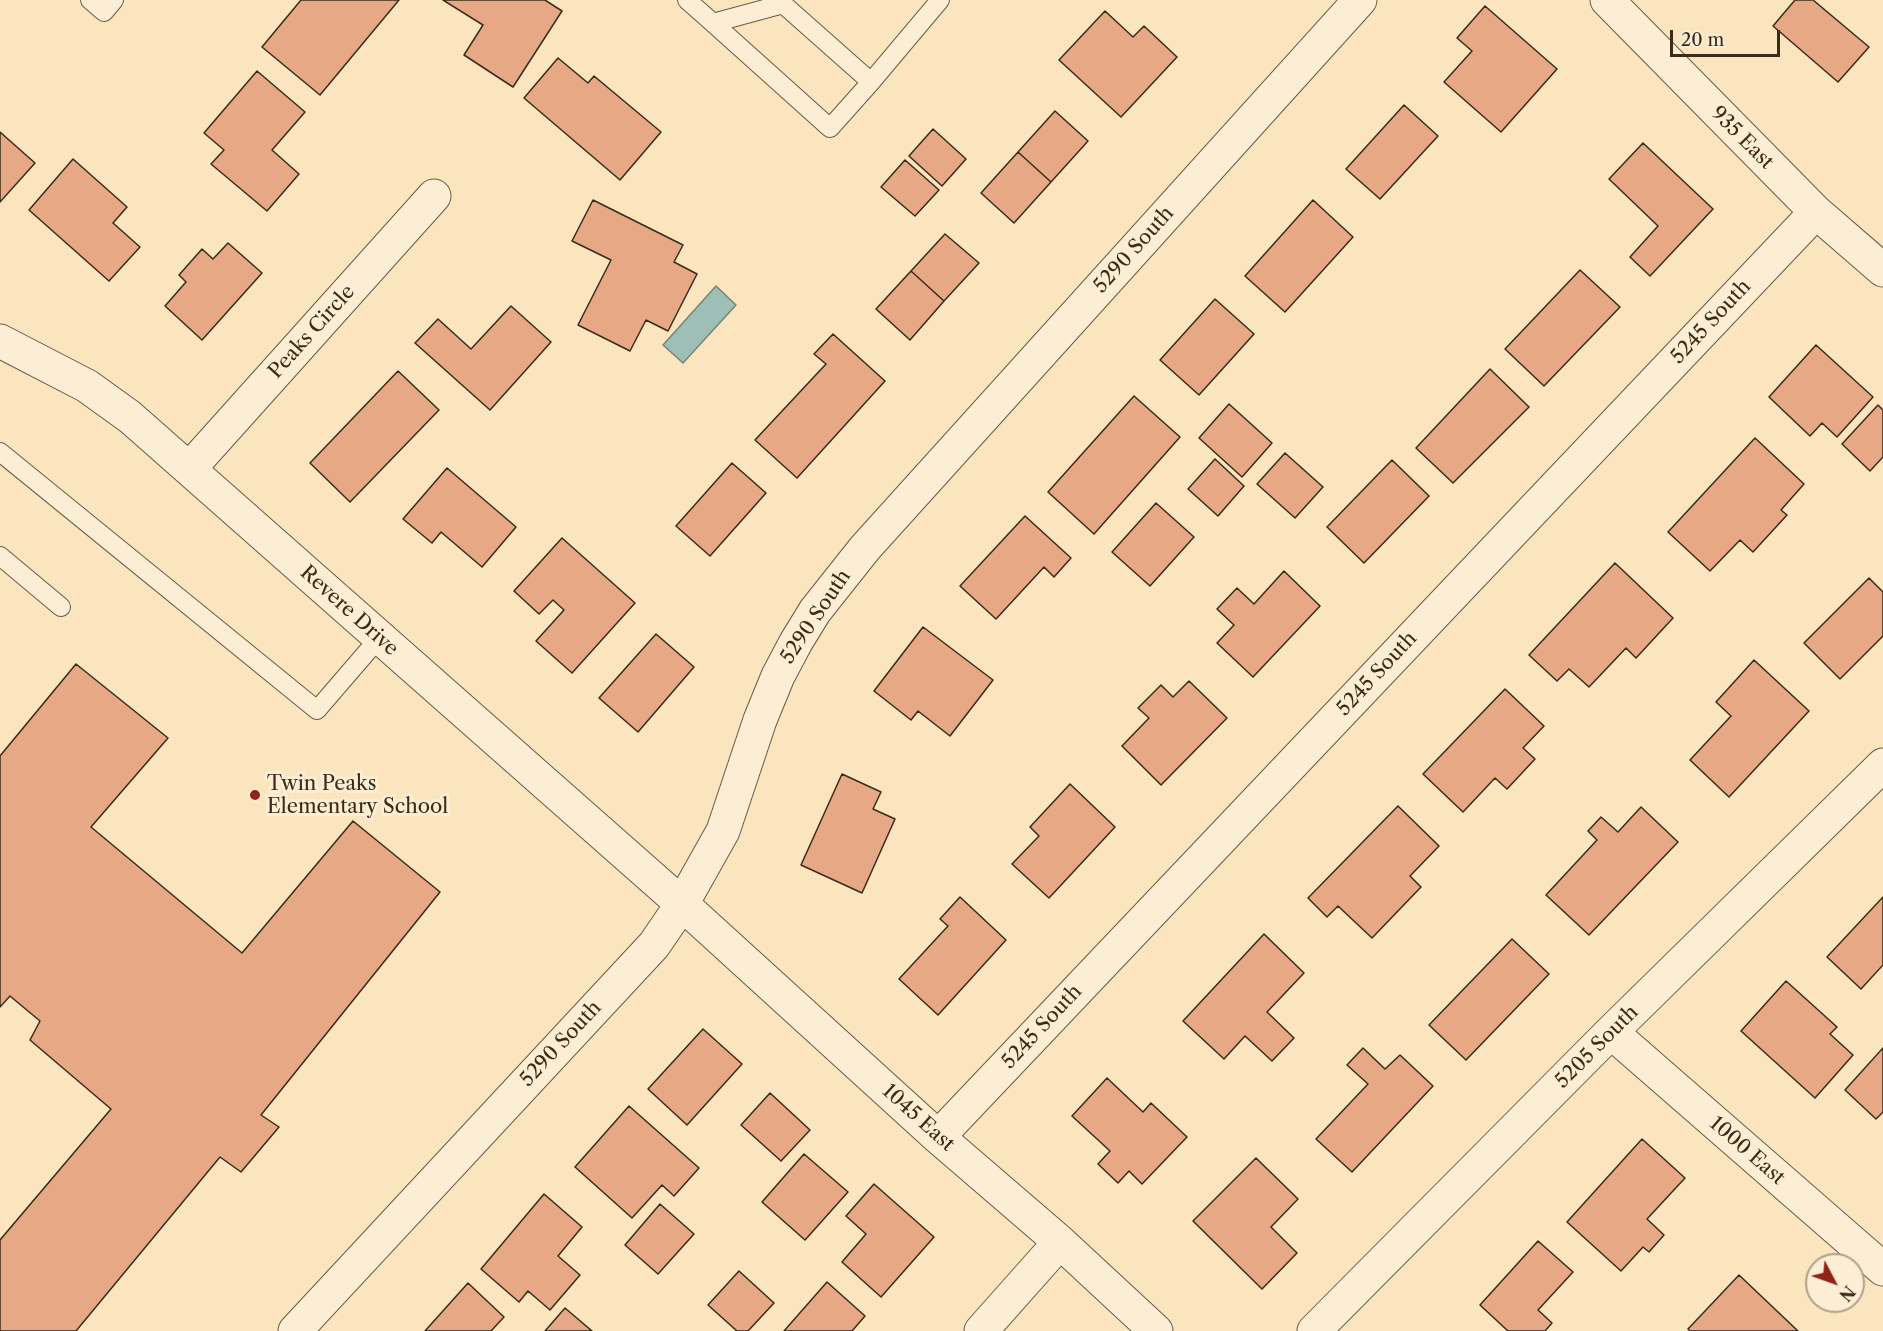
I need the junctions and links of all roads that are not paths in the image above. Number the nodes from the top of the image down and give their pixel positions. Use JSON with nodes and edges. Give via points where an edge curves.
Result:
{"nodes":[{"id":1,"x":90,"y":0,"type":"edge"},
{"id":2,"x":114,"y":0,"type":"edge"},
{"id":3,"x":687,"y":0,"type":"edge"},
{"id":4,"x":940,"y":0,"type":"edge"},
{"id":5,"x":1360,"y":0,"type":"edge"},
{"id":6,"x":1607,"y":0,"type":"edge"},
{"id":7,"x":714,"y":23,"type":"junction"},
{"id":8,"x":871,"y":82,"type":"junction"},
{"id":9,"x":434,"y":196,"type":"dead end"},
{"id":10,"x":1816,"y":212,"type":"junction"},
{"id":11,"x":1883,"y":270,"type":"edge"},
{"id":12,"x":0,"y":341,"type":"edge"},
{"id":13,"x":0,"y":452,"type":"edge"},
{"id":14,"x":190,"y":468,"type":"junction"},
{"id":15,"x":0,"y":555,"type":"edge"},
{"id":16,"x":61,"y":607,"type":"dead end"},
{"id":17,"x":379,"y":638,"type":"junction"},
{"id":18,"x":1883,"y":765,"type":"edge"},
{"id":19,"x":682,"y":904,"type":"junction"},
{"id":20,"x":1611,"y":1032,"type":"junction"},
{"id":21,"x":938,"y":1137,"type":"junction"},
{"id":22,"x":1060,"y":1242,"type":"junction"},
{"id":23,"x":1883,"y":1269,"type":"edge"},
{"id":24,"x":295,"y":1331,"type":"edge"},
{"id":25,"x":981,"y":1331,"type":"edge"},
{"id":26,"x":1156,"y":1331,"type":"edge"},
{"id":27,"x":1314,"y":1331,"type":"edge"}],
"edges":[{"from":1,"to":2,"type":"lane","via":[[104,12]]},
{"from":3,"to":7,"type":"lane"},
{"from":4,"to":8,"type":"lane"},
{"from":5,"to":19,"type":"street","name":"5290 South","via":[[839,580],[796,642],[778,676],[723,831]]},
{"from":6,"to":10,"type":"street","name":"935 East"},
{"from":7,"to":8,"type":"lane","via":[[783,4]]},
{"from":7,"to":8,"type":"lane","via":[[830,128]]},
{"from":9,"to":14,"type":"street","name":"Peaks Circle"},
{"from":10,"to":11,"type":"street","name":"935 East"},
{"from":10,"to":21,"type":"street","name":"5245 South"},
{"from":12,"to":14,"type":"street","name":"Revere Drive","via":[[87,386]]},
{"from":13,"to":17,"type":"lane","via":[[317,710]]},
{"from":14,"to":17,"type":"street","name":"Revere Drive"},
{"from":15,"to":16,"type":"lane"},
{"from":17,"to":19,"type":"street","name":"Revere Drive"},
{"from":18,"to":20,"type":"street","name":"5205 South"},
{"from":19,"to":21,"type":"street","name":"1045 East"},
{"from":19,"to":24,"type":"street","name":"5290 South","via":[[654,945]]},
{"from":20,"to":23,"type":"street","name":"1000 East"},
{"from":20,"to":27,"type":"street","name":"5205 South"},
{"from":21,"to":22,"type":"street","name":"1045 East"},
{"from":22,"to":25,"type":"street"},
{"from":22,"to":26,"type":"street","name":"1045 East"}]}
